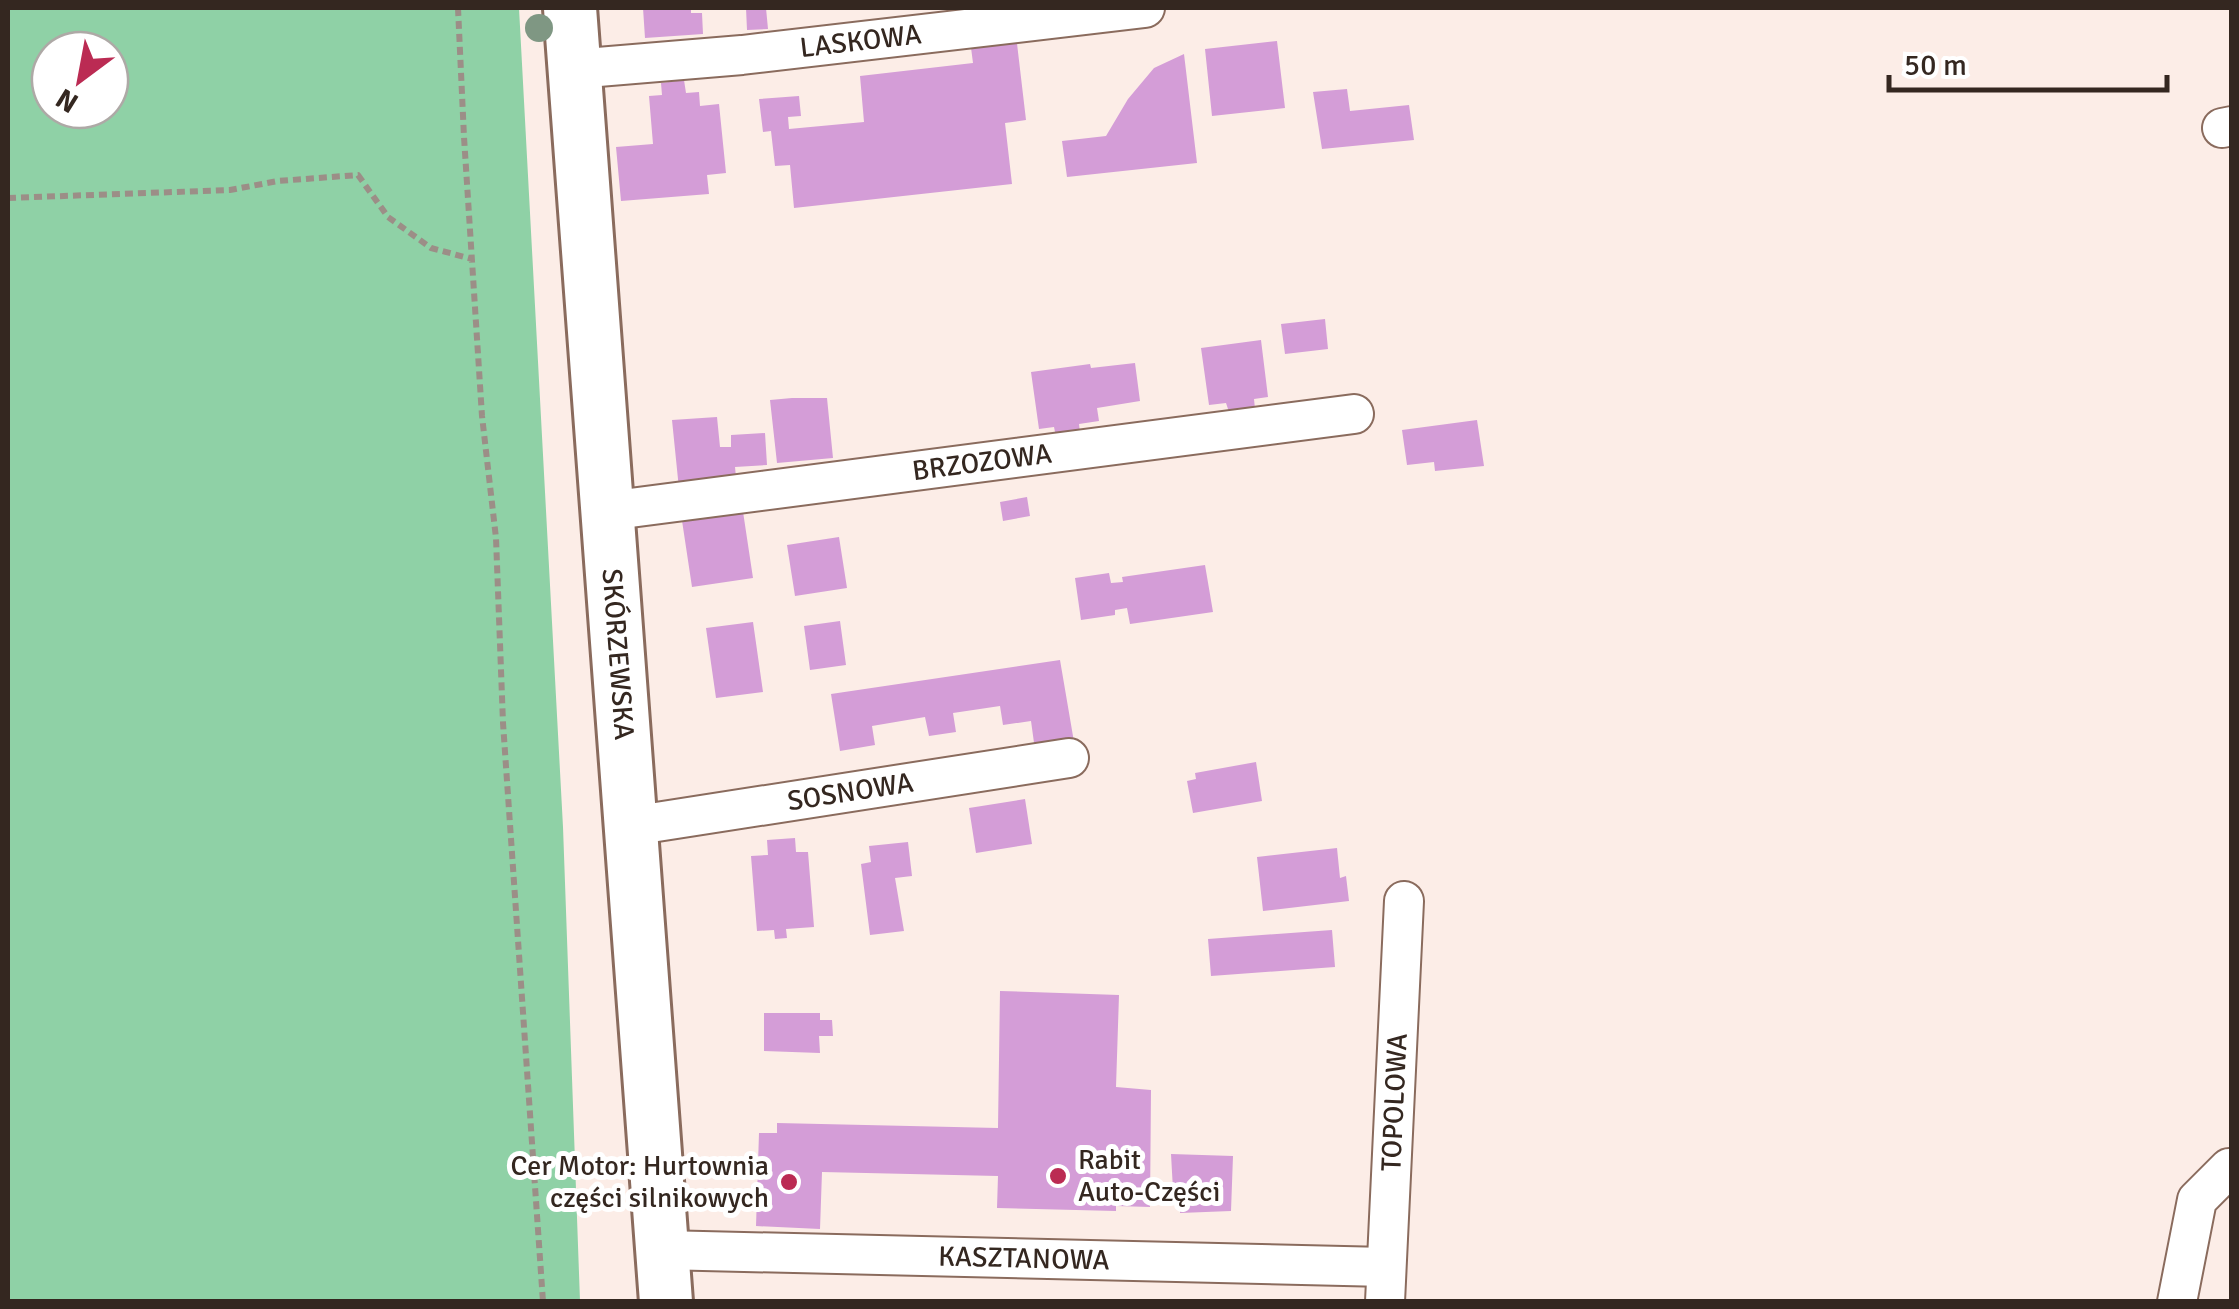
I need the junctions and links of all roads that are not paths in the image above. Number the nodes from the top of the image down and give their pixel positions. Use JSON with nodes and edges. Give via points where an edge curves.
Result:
{"nodes":[{"id":1,"x":570,"y":8,"type":"edge"},
{"id":2,"x":1145,"y":8,"type":"edge"},
{"id":3,"x":574,"y":69,"type":"junction"},
{"id":4,"x":1354,"y":414,"type":"dead end"},
{"id":5,"x":607,"y":511,"type":"junction"},
{"id":6,"x":1069,"y":758,"type":"dead end"},
{"id":7,"x":631,"y":826,"type":"junction"},
{"id":8,"x":1404,"y":901,"type":"dead end"},
{"id":9,"x":2232,"y":1168,"type":"edge"},
{"id":10,"x":662,"y":1250,"type":"junction"},
{"id":11,"x":1385,"y":1284,"type":"edge"},
{"id":12,"x":666,"y":1302,"type":"edge"},
{"id":13,"x":2178,"y":1302,"type":"edge"}],
"edges":[{"from":1,"to":3,"type":"street","name":"SKÓRZEWSKA"},
{"from":2,"to":3,"type":"street","name":"LASKOWA"},
{"from":3,"to":5,"type":"street","name":"SKÓRZEWSKA"},
{"from":4,"to":5,"type":"street","name":"BRZOZOWA"},
{"from":5,"to":7,"type":"street","name":"SKÓRZEWSKA"},
{"from":6,"to":7,"type":"street","name":"SOSNOWA"},
{"from":7,"to":10,"type":"street","name":"SKÓRZEWSKA"},
{"from":8,"to":11,"type":"street","name":"TOPOLOWA"},
{"from":9,"to":13,"type":"street","via":[[2197,1200]]},
{"from":10,"to":11,"type":"street","name":"KASZTANOWA"},
{"from":10,"to":12,"type":"street","name":"SKÓRZEWSKA"}]}
